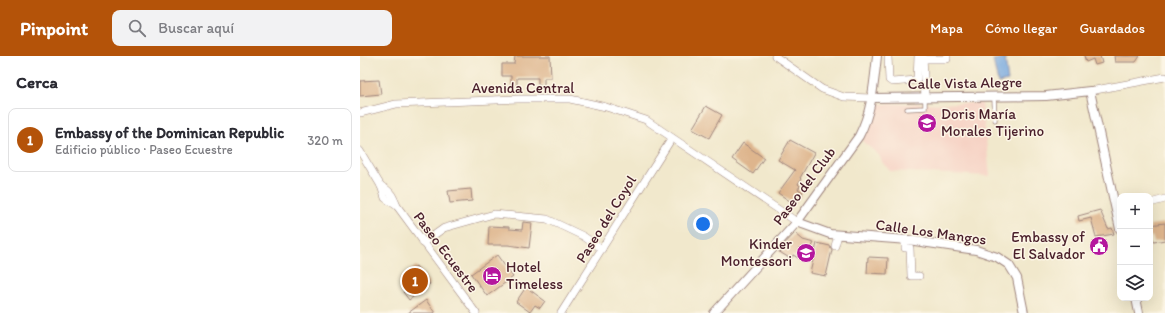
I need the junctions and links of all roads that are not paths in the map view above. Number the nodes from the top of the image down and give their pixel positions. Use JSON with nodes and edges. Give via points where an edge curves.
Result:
{"nodes":[{"id":1,"x":774,"y":56,"type":"edge"},
{"id":2,"x":877,"y":56,"type":"edge"},
{"id":3,"x":888,"y":56,"type":"edge"},
{"id":4,"x":947,"y":56,"type":"edge"},
{"id":5,"x":921,"y":58,"type":"edge"},
{"id":6,"x":1165,"y":77,"type":"edge"},
{"id":7,"x":1090,"y":91,"type":"junction"},
{"id":8,"x":994,"y":96,"type":"junction"},
{"id":9,"x":872,"y":98,"type":"junction"},
{"id":10,"x":925,"y":98,"type":"junction"},
{"id":11,"x":907,"y":109,"type":"dead end"},
{"id":12,"x":360,"y":112,"type":"edge"},
{"id":13,"x":995,"y":120,"type":"dead end"},
{"id":14,"x":672,"y":138,"type":"junction"},
{"id":15,"x":360,"y":151,"type":"edge"},
{"id":16,"x":1165,"y":199,"type":"edge"},
{"id":17,"x":1153,"y":202,"type":"edge"},
{"id":18,"x":1117,"y":205,"type":"edge"},
{"id":19,"x":797,"y":222,"type":"junction"},
{"id":20,"x":838,"y":235,"type":"junction"},
{"id":21,"x":905,"y":240,"type":"junction"},
{"id":22,"x":423,"y":243,"type":"junction"},
{"id":23,"x":835,"y":246,"type":"dead end"},
{"id":24,"x":602,"y":249,"type":"junction"},
{"id":25,"x":919,"y":276,"type":"dead end"},
{"id":26,"x":1137,"y":301,"type":"edge"},
{"id":27,"x":476,"y":313,"type":"edge"},
{"id":28,"x":561,"y":313,"type":"edge"},
{"id":29,"x":714,"y":313,"type":"edge"},
{"id":30,"x":1024,"y":313,"type":"edge"},
{"id":31,"x":1140,"y":313,"type":"edge"}],
"edges":[{"from":1,"to":9,"type":"street","name":"Calle Vista Alegre","via":[[822,88],[844,96]]},
{"from":2,"to":9,"type":"street","name":"Paseo del Club"},
{"from":3,"to":5,"type":"street","via":[[889,80],[892,82],[917,80]]},
{"from":4,"to":5,"type":"street","via":[[948,59]]},
{"from":5,"to":10,"type":"street"},
{"from":6,"to":7,"type":"street","name":"Calle Vista Alegre"},
{"from":7,"to":8,"type":"street","name":"Calle Vista Alegre","via":[[1046,96]]},
{"from":7,"to":18,"type":"street"},
{"from":8,"to":10,"type":"street","name":"Calle Vista Alegre"},
{"from":8,"to":13,"type":"lane"},
{"from":9,"to":10,"type":"street","name":"Calle Vista Alegre"},
{"from":9,"to":19,"type":"street","name":"Paseo del Club","via":[[866,122],[859,136]]},
{"from":10,"to":11,"type":"lane","via":[[925,108]]},
{"from":12,"to":14,"type":"street","name":"Avenida Central","via":[[396,104],[570,99],[646,120]]},
{"from":14,"to":19,"type":"street","name":"Avenida Central"},
{"from":14,"to":24,"type":"street","name":"Paseo del Coyol"},
{"from":15,"to":22,"type":"street","name":"Paseo Ecuestre","via":[[381,186],[385,198],[397,206]]},
{"from":16,"to":17,"type":"street"},
{"from":19,"to":20,"type":"street","name":"Calle Los Mangos"},
{"from":19,"to":29,"type":"street","name":"Paseo del Club"},
{"from":20,"to":21,"type":"street","name":"Calle Los Mangos"},
{"from":20,"to":23,"type":"street"},
{"from":21,"to":25,"type":"street","via":[[905,248],[910,248],[911,276]]},
{"from":21,"to":30,"type":"street","name":"Calle Los Mangos","via":[[976,250],[997,256],[1009,265],[1017,278]]},
{"from":22,"to":24,"type":"street","via":[[444,228],[494,214],[547,219]]},
{"from":22,"to":27,"type":"street","name":"Paseo Ecuestre"},
{"from":24,"to":28,"type":"street","name":"Paseo del Coyol"},
{"from":26,"to":31,"type":"street"}]}
